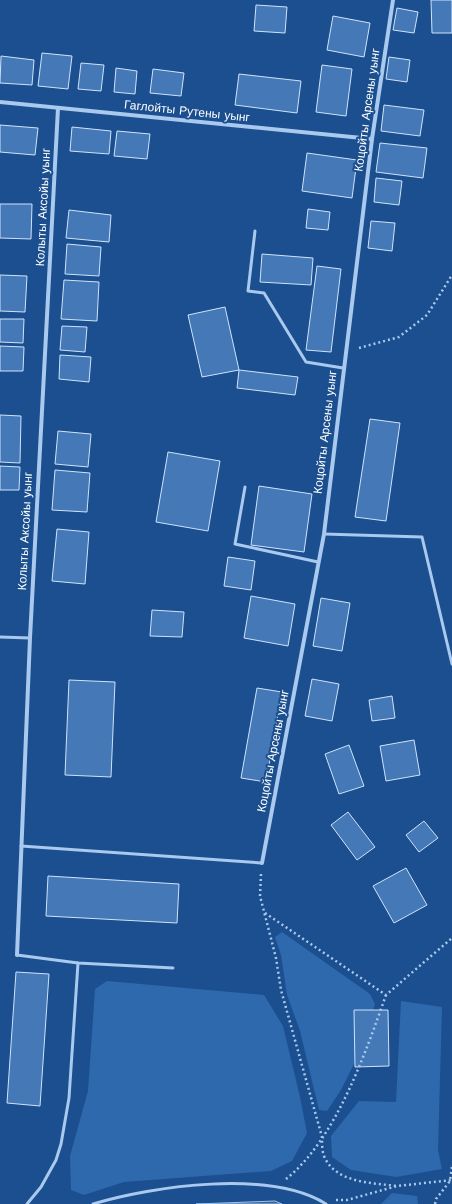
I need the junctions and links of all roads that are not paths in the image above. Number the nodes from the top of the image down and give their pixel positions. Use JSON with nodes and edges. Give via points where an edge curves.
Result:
{"nodes":[{"id":1,"x":393,"y":0,"type":"edge"},
{"id":2,"x":0,"y":102,"type":"edge"},
{"id":3,"x":58,"y":108,"type":"junction"},
{"id":4,"x":372,"y":139,"type":"junction"},
{"id":5,"x":255,"y":231,"type":"dead end"},
{"id":6,"x":343,"y":368,"type":"junction"},
{"id":7,"x":245,"y":487,"type":"dead end"},
{"id":8,"x":324,"y":534,"type":"junction"},
{"id":9,"x":318,"y":562,"type":"junction"},
{"id":10,"x":0,"y":637,"type":"edge"},
{"id":11,"x":30,"y":638,"type":"junction"},
{"id":12,"x":452,"y":664,"type":"edge"},
{"id":13,"x":21,"y":846,"type":"junction"},
{"id":14,"x":262,"y":864,"type":"joint"},
{"id":15,"x":17,"y":954,"type":"joint"},
{"id":16,"x":78,"y":963,"type":"junction"},
{"id":17,"x":173,"y":968,"type":"dead end"},
{"id":18,"x":27,"y":1204,"type":"edge"},
{"id":19,"x":93,"y":1204,"type":"edge"},
{"id":20,"x":326,"y":1204,"type":"edge"}],
"edges":[{"from":1,"to":4,"type":"street","name":"Коцойты Арсены уынг"},
{"from":2,"to":3,"type":"street","name":"Гаглойты Рутены уынг"},
{"from":3,"to":4,"type":"street","name":"Гаглойты Рутены уынг"},
{"from":3,"to":11,"type":"street","name":"Колыты Аксойы уынг"},
{"from":4,"to":6,"type":"street","name":"Коцойты Арсены уынг"},
{"from":5,"to":6,"type":"lane","via":[[248,291],[264,293],[306,362]]},
{"from":6,"to":8,"type":"street","name":"Коцойты Арсены уынг"},
{"from":7,"to":9,"type":"lane","via":[[235,544]]},
{"from":8,"to":9,"type":"street","name":"Коцойты Арсены уынг"},
{"from":8,"to":12,"type":"lane","via":[[422,538]]},
{"from":9,"to":14,"type":"street","name":"Коцойты Арсены уынг"},
{"from":10,"to":11,"type":"lane"},
{"from":11,"to":13,"type":"street","name":"Колыты Аксойы уынг"},
{"from":13,"to":14,"type":"lane"},
{"from":13,"to":15,"type":"street","name":"Колыты Аксойы уынг"},
{"from":15,"to":16,"type":"lane"},
{"from":16,"to":17,"type":"lane"},
{"from":16,"to":18,"type":"lane","via":[[69,1098],[62,1144],[41,1187]]},
{"from":19,"to":20,"type":"lane","via":[[121,1195],[182,1187],[242,1184],[276,1186]]}]}
